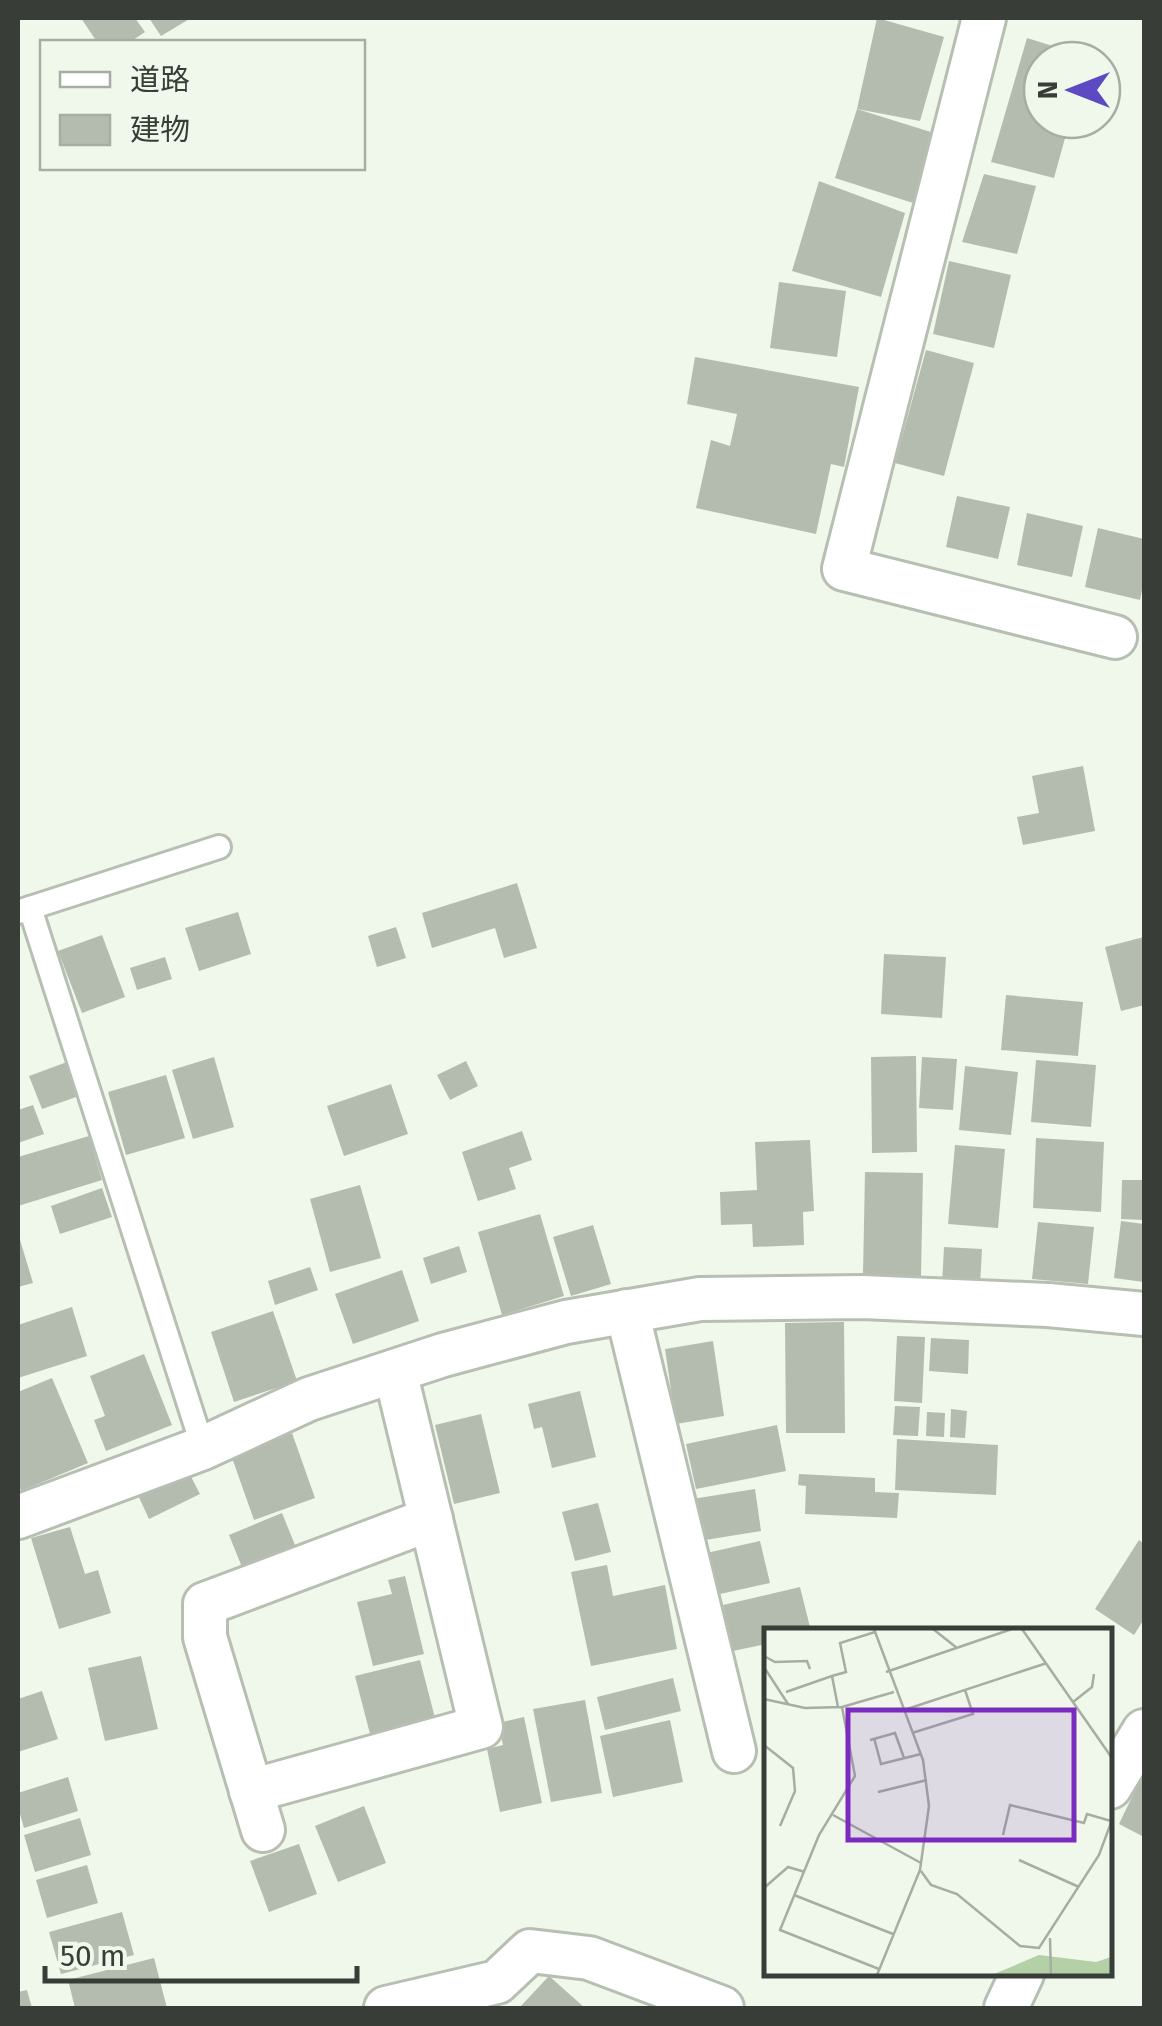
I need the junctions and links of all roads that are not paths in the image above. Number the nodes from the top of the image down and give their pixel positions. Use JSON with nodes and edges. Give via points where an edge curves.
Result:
{"nodes":[{"id":1,"x":984,"y":18,"type":"edge"},
{"id":2,"x":1115,"y":636,"type":"dead end"},
{"id":3,"x":219,"y":847,"type":"dead end"},
{"id":4,"x":24,"y":910,"type":"edge"},
{"id":5,"x":628,"y":1312,"type":"junction"},
{"id":6,"x":1144,"y":1314,"type":"edge"},
{"id":7,"x":395,"y":1371,"type":"junction"},
{"id":8,"x":203,"y":1448,"type":"junction"},
{"id":9,"x":18,"y":1517,"type":"edge"},
{"id":10,"x":430,"y":1519,"type":"junction"},
{"id":11,"x":1144,"y":1730,"type":"edge"},
{"id":12,"x":734,"y":1751,"type":"dead end"},
{"id":13,"x":1112,"y":1784,"type":"edge"},
{"id":14,"x":1021,"y":1976,"type":"edge"},
{"id":15,"x":386,"y":2008,"type":"edge"},
{"id":16,"x":722,"y":2008,"type":"edge"},
{"id":17,"x":1006,"y":2008,"type":"edge"}],
"edges":[{"from":1,"to":2,"type":"street","via":[[844,569]]},
{"from":3,"to":4,"type":"lane"},
{"from":4,"to":8,"type":"lane"},
{"from":5,"to":6,"type":"street","via":[[700,1299],[862,1297]]},
{"from":5,"to":7,"type":"street","via":[[566,1322]]},
{"from":5,"to":12,"type":"street"},
{"from":7,"to":8,"type":"street","via":[[309,1399]]},
{"from":7,"to":10,"type":"street"},
{"from":8,"to":9,"type":"street"},
{"from":10,"to":10,"type":"street","via":[[481,1727],[257,1810],[205,1637],[205,1604]]},
{"from":11,"to":13,"type":"street"},
{"from":14,"to":17,"type":"street"},
{"from":15,"to":16,"type":"street","via":[[497,1982],[530,1951],[590,1958]]}]}
